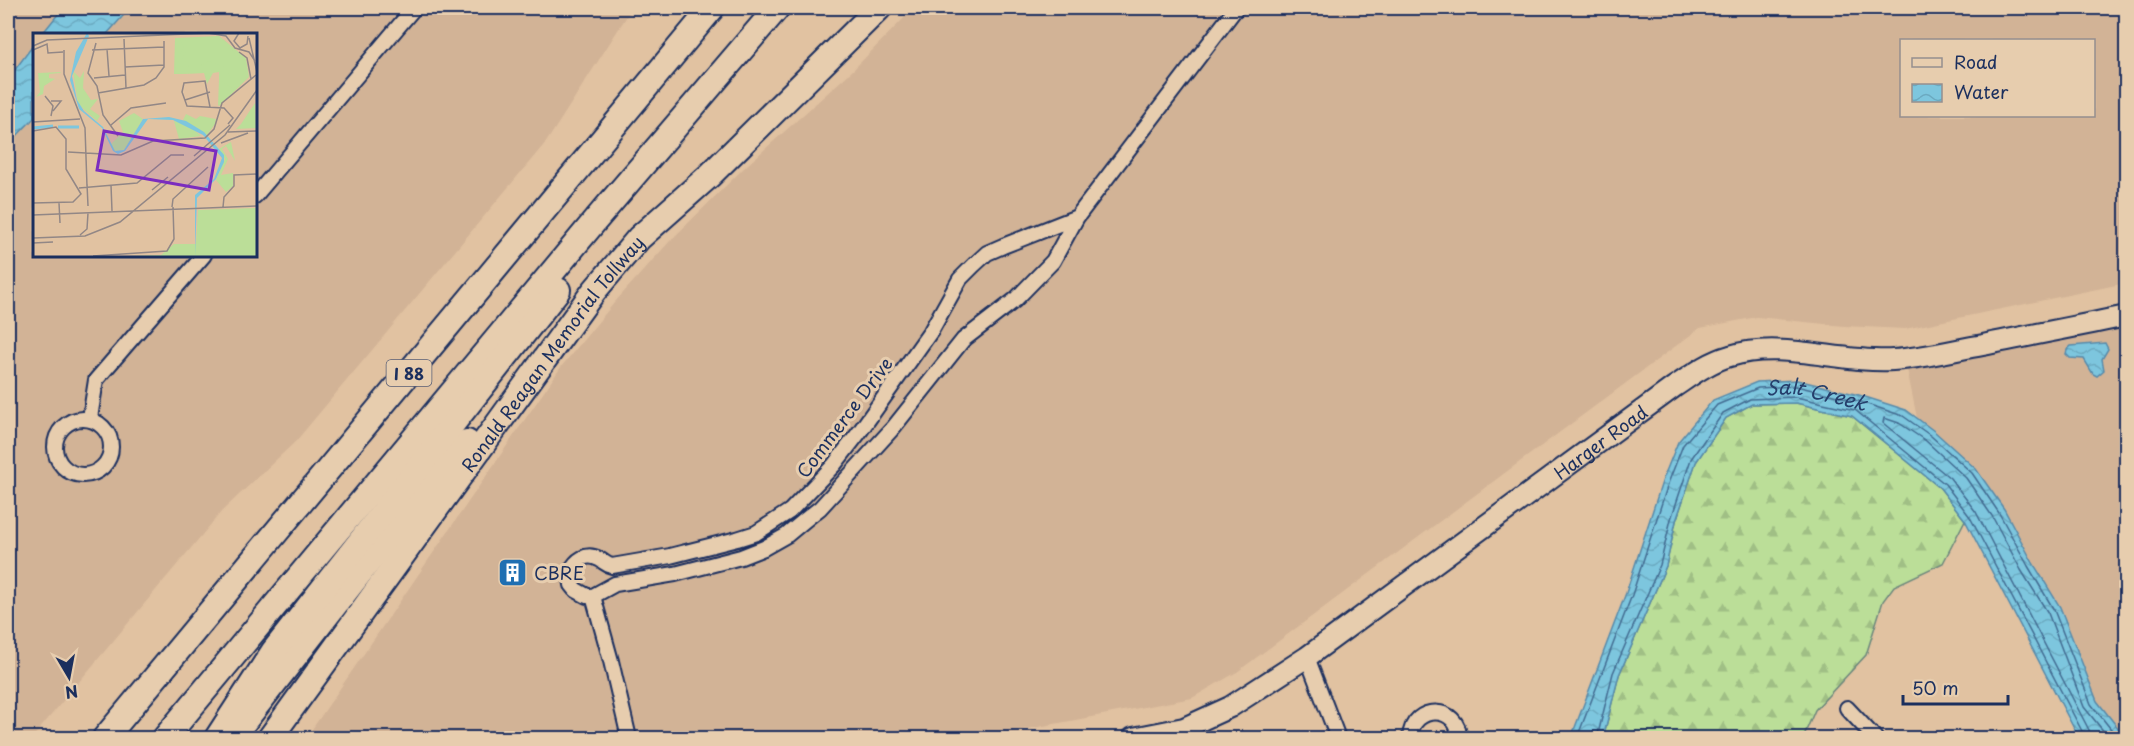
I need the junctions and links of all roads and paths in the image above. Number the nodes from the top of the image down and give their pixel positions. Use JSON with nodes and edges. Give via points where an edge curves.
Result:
{"nodes":[{"id":1,"x":414,"y":8,"type":"edge"},
{"id":2,"x":712,"y":8,"type":"edge"},
{"id":3,"x":777,"y":8,"type":"edge"},
{"id":4,"x":879,"y":8,"type":"edge"},
{"id":5,"x":1236,"y":8,"type":"edge"},
{"id":6,"x":256,"y":195,"type":"edge"},
{"id":7,"x":1077,"y":217,"type":"junction"},
{"id":8,"x":594,"y":222,"type":"junction"},
{"id":9,"x":203,"y":256,"type":"edge"},
{"id":10,"x":594,"y":291,"type":"junction"},
{"id":11,"x":2127,"y":316,"type":"edge"},
{"id":12,"x":90,"y":418,"type":"junction"},
{"id":13,"x":593,"y":596,"type":"junction"},
{"id":14,"x":1307,"y":657,"type":"junction"},
{"id":15,"x":1847,"y":708,"type":"dead end"},
{"id":16,"x":105,"y":738,"type":"edge"},
{"id":17,"x":165,"y":738,"type":"edge"},
{"id":18,"x":217,"y":738,"type":"edge"},
{"id":19,"x":232,"y":738,"type":"edge"},
{"id":20,"x":270,"y":738,"type":"edge"},
{"id":21,"x":629,"y":738,"type":"edge"},
{"id":22,"x":1133,"y":738,"type":"edge"},
{"id":23,"x":1338,"y":738,"type":"edge"},
{"id":24,"x":1410,"y":738,"type":"edge"},
{"id":25,"x":1459,"y":738,"type":"edge"},
{"id":26,"x":1875,"y":738,"type":"edge"}],
"edges":[{"from":1,"to":6,"type":"street"},
{"from":2,"to":16,"type":"highway","number":"I 88"},
{"from":3,"to":8,"type":"highway","number":"I 88"},
{"from":4,"to":10,"type":"highway","name":"Ronald Reagan Memorial Tollway","via":[[719,167],[639,238]]},
{"from":5,"to":7,"type":"street","name":"Commerce Drive"},
{"from":7,"to":13,"type":"street","name":"Commerce Drive","via":[[1053,261],[1035,281],[963,340],[893,428],[820,508],[787,535],[741,557],[615,584]]},
{"from":7,"to":13,"type":"street","name":"Commerce Drive","via":[[987,254],[960,279],[931,331],[858,434],[790,511],[756,533],[670,556],[612,566],[597,558],[583,558],[573,566],[570,579],[581,594]]},
{"from":8,"to":17,"type":"highway","number":"I 88"},
{"from":8,"to":18,"type":"highway","via":[[571,273],[273,652]]},
{"from":9,"to":12,"type":"street","via":[[96,380]]},
{"from":10,"to":19,"type":"highway","via":[[392,532]]},
{"from":10,"to":20,"type":"highway","name":"Ronald Reagan Memorial Tollway"},
{"from":11,"to":14,"type":"street","name":"Harger Road","via":[[1894,360],[1770,350],[1750,351],[1709,364]]},
{"from":12,"to":12,"type":"street","via":[[69,422],[59,432],[55,445],[60,465],[84,476],[102,470],[110,459],[106,431]]},
{"from":13,"to":21,"type":"street"},
{"from":14,"to":22,"type":"street","name":"Harger Road","via":[[1230,707],[1184,728]]},
{"from":14,"to":23,"type":"street"},
{"from":15,"to":26,"type":"street"},
{"from":24,"to":25,"type":"street","via":[[1415,722],[1437,712],[1452,719]]}]}
